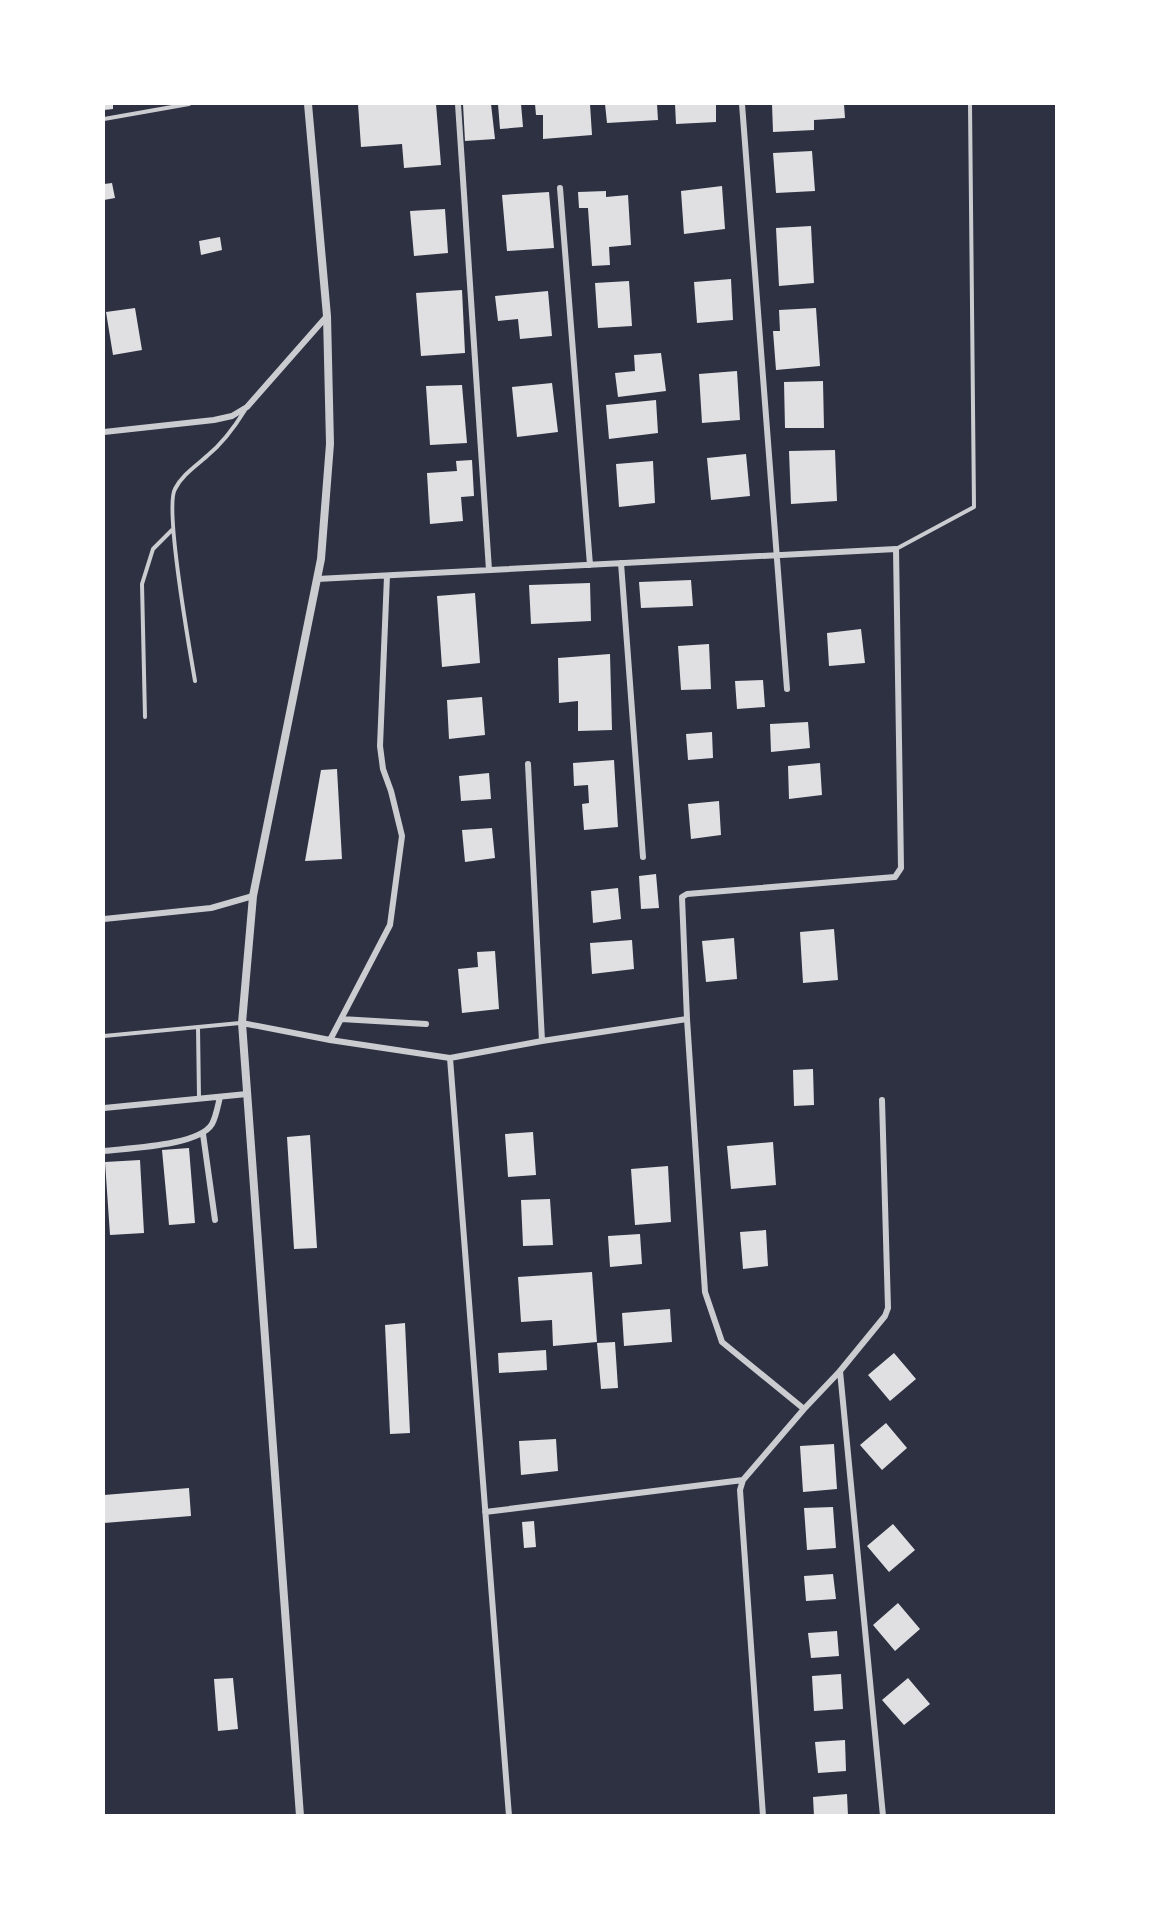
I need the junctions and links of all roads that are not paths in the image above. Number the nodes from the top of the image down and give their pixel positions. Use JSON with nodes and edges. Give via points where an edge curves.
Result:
{"nodes":[{"id":1,"x":189,"y":104,"type":"edge"},
{"id":2,"x":308,"y":104,"type":"edge"},
{"id":3,"x":458,"y":104,"type":"edge"},
{"id":4,"x":742,"y":104,"type":"edge"},
{"id":5,"x":970,"y":104,"type":"edge"},
{"id":6,"x":104,"y":118,"type":"edge"},
{"id":7,"x":560,"y":188,"type":"dead end"},
{"id":8,"x":327,"y":316,"type":"junction"},
{"id":9,"x":247,"y":407,"type":"junction"},
{"id":10,"x":104,"y":432,"type":"edge"},
{"id":11,"x":172,"y":529,"type":"junction"},
{"id":12,"x":896,"y":549,"type":"junction"},
{"id":13,"x":777,"y":555,"type":"junction"},
{"id":14,"x":621,"y":563,"type":"junction"},
{"id":15,"x":590,"y":565,"type":"junction"},
{"id":16,"x":489,"y":570,"type":"junction"},
{"id":17,"x":387,"y":576,"type":"junction"},
{"id":18,"x":317,"y":579,"type":"junction"},
{"id":19,"x":195,"y":681,"type":"dead end"},
{"id":20,"x":787,"y":689,"type":"dead end"},
{"id":21,"x":145,"y":717,"type":"dead end"},
{"id":22,"x":528,"y":764,"type":"dead end"},
{"id":23,"x":644,"y":857,"type":"dead end"},
{"id":24,"x":253,"y":896,"type":"junction"},
{"id":25,"x":104,"y":919,"type":"edge"},
{"id":26,"x":341,"y":1018,"type":"junction"},
{"id":27,"x":687,"y":1019,"type":"junction"},
{"id":28,"x":242,"y":1023,"type":"junction"},
{"id":29,"x":426,"y":1024,"type":"dead end"},
{"id":30,"x":198,"y":1027,"type":"junction"},
{"id":31,"x":104,"y":1036,"type":"edge"},
{"id":32,"x":330,"y":1040,"type":"junction"},
{"id":33,"x":542,"y":1041,"type":"junction"},
{"id":34,"x":450,"y":1058,"type":"junction"},
{"id":35,"x":247,"y":1094,"type":"junction"},
{"id":36,"x":220,"y":1097,"type":"junction"},
{"id":37,"x":199,"y":1099,"type":"junction"},
{"id":38,"x":882,"y":1100,"type":"dead end"},
{"id":39,"x":104,"y":1108,"type":"edge"},
{"id":40,"x":203,"y":1134,"type":"junction"},
{"id":41,"x":104,"y":1151,"type":"edge"},
{"id":42,"x":215,"y":1220,"type":"dead end"},
{"id":43,"x":840,"y":1371,"type":"junction"},
{"id":44,"x":804,"y":1409,"type":"junction"},
{"id":45,"x":743,"y":1480,"type":"junction"},
{"id":46,"x":485,"y":1512,"type":"junction"},
{"id":47,"x":300,"y":1815,"type":"edge"},
{"id":48,"x":508,"y":1815,"type":"edge"},
{"id":49,"x":763,"y":1815,"type":"edge"},
{"id":50,"x":883,"y":1815,"type":"edge"}],
"edges":[{"from":1,"to":6,"type":"lane"},
{"from":2,"to":8,"type":"street"},
{"from":3,"to":16,"type":"street"},
{"from":4,"to":13,"type":"street"},
{"from":5,"to":12,"type":"lane","via":[[974,507]]},
{"from":7,"to":15,"type":"street"},
{"from":8,"to":9,"type":"street"},
{"from":8,"to":18,"type":"street","via":[[330,444]]},
{"from":9,"to":10,"type":"street","via":[[214,420]]},
{"from":9,"to":11,"type":"lane","via":[[232,432],[173,491]]},
{"from":11,"to":19,"type":"lane"},
{"from":11,"to":21,"type":"lane","via":[[153,549],[142,584]]},
{"from":12,"to":13,"type":"street"},
{"from":12,"to":27,"type":"street","via":[[901,868],[895,877],[682,897]]},
{"from":13,"to":14,"type":"street"},
{"from":13,"to":20,"type":"street"},
{"from":14,"to":15,"type":"street"},
{"from":14,"to":23,"type":"street"},
{"from":15,"to":16,"type":"street"},
{"from":16,"to":17,"type":"street"},
{"from":17,"to":18,"type":"street"},
{"from":17,"to":26,"type":"street","via":[[380,746],[402,836],[390,925]]},
{"from":18,"to":24,"type":"street"},
{"from":22,"to":33,"type":"street"},
{"from":24,"to":25,"type":"street","via":[[211,909]]},
{"from":24,"to":28,"type":"street"},
{"from":26,"to":29,"type":"street"},
{"from":26,"to":32,"type":"street"},
{"from":27,"to":33,"type":"street"},
{"from":27,"to":44,"type":"street","via":[[705,1292],[722,1342]]},
{"from":28,"to":30,"type":"lane"},
{"from":28,"to":32,"type":"street"},
{"from":28,"to":35,"type":"street"},
{"from":30,"to":31,"type":"lane"},
{"from":30,"to":37,"type":"lane"},
{"from":32,"to":34,"type":"street"},
{"from":33,"to":34,"type":"street"},
{"from":34,"to":46,"type":"street"},
{"from":35,"to":36,"type":"street"},
{"from":35,"to":47,"type":"street"},
{"from":36,"to":37,"type":"street"},
{"from":36,"to":40,"type":"street","via":[[212,1124]]},
{"from":37,"to":39,"type":"street"},
{"from":38,"to":43,"type":"street","via":[[888,1308]]},
{"from":40,"to":41,"type":"street","via":[[183,1141]]},
{"from":40,"to":42,"type":"street"},
{"from":43,"to":44,"type":"street"},
{"from":43,"to":50,"type":"street"},
{"from":44,"to":45,"type":"street"},
{"from":45,"to":46,"type":"street"},
{"from":45,"to":49,"type":"street","via":[[740,1490]]},
{"from":46,"to":48,"type":"street"}]}
